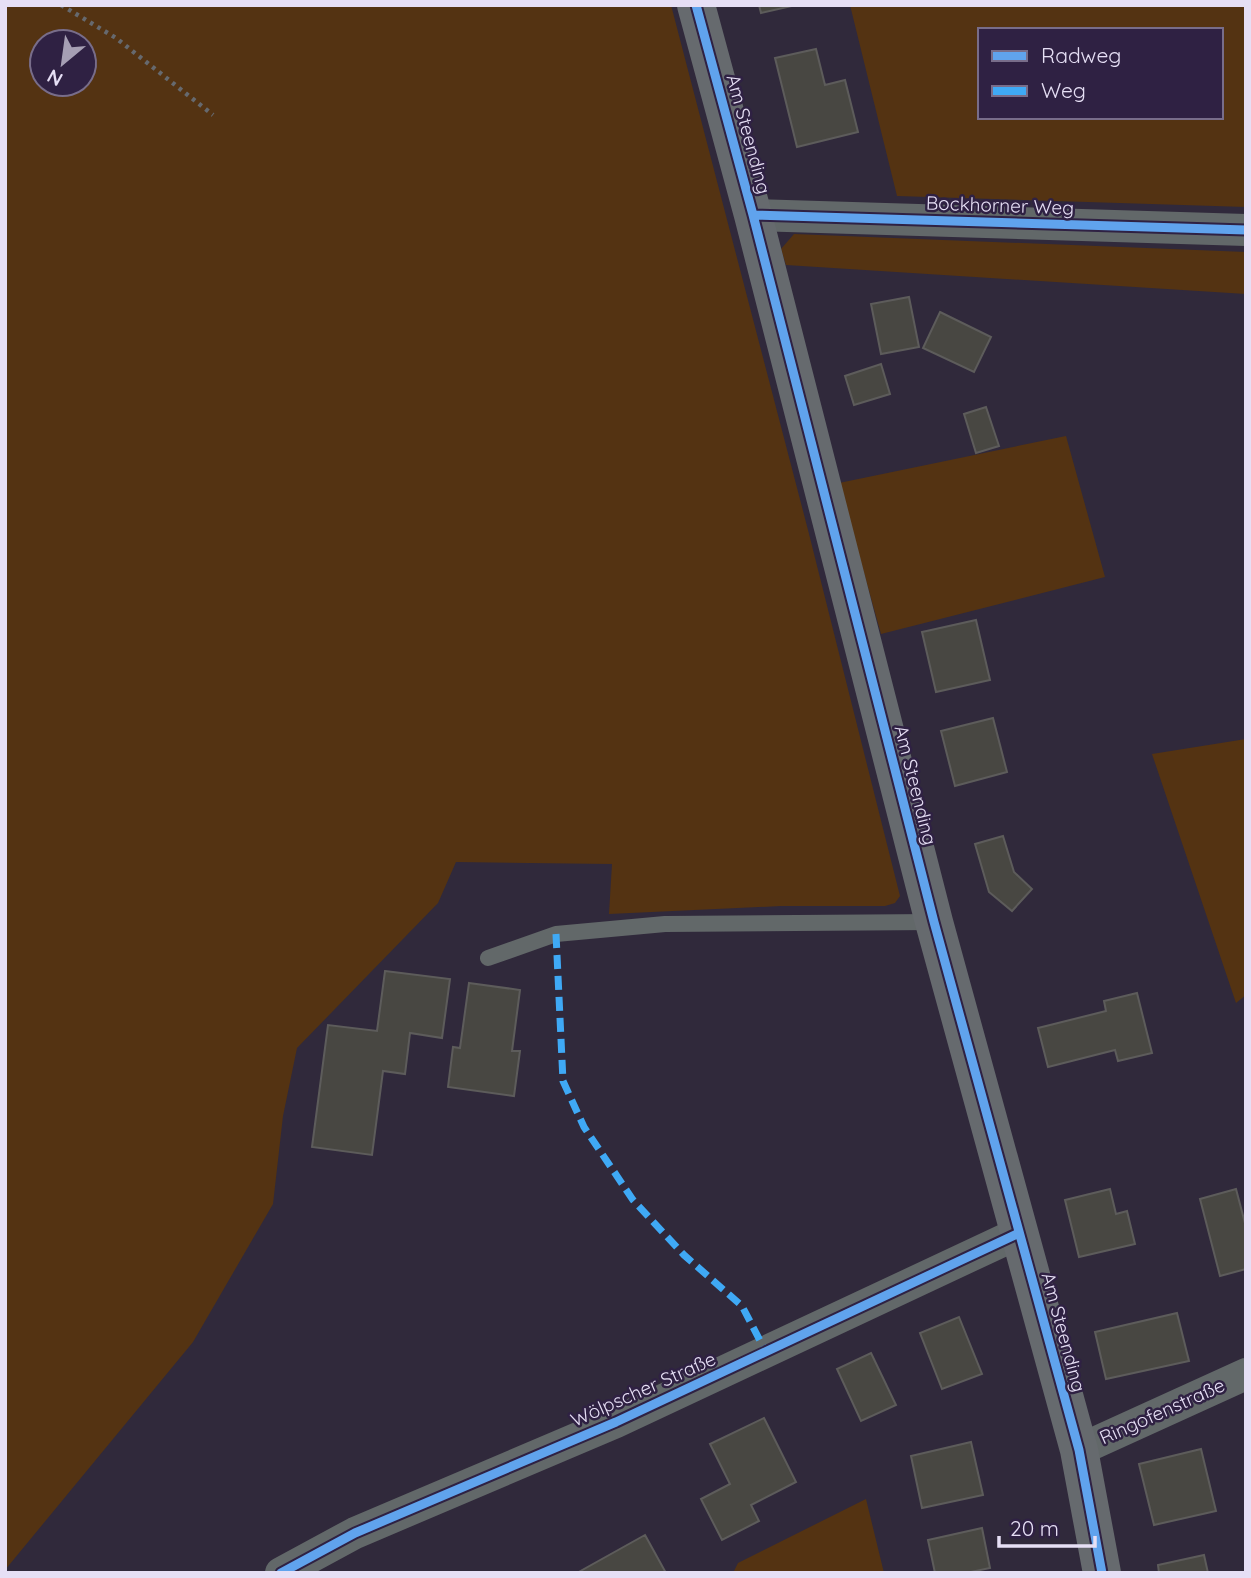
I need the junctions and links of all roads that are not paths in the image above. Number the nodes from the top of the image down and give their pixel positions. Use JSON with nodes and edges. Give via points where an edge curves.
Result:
{"nodes":[{"id":1,"x":696,"y":5,"type":"edge"},
{"id":2,"x":753,"y":215,"type":"junction"},
{"id":3,"x":1246,"y":230,"type":"edge"},
{"id":4,"x":934,"y":922,"type":"junction"},
{"id":5,"x":488,"y":958,"type":"dead end"},
{"id":6,"x":1019,"y":1233,"type":"junction"},
{"id":7,"x":1246,"y":1374,"type":"edge"},
{"id":8,"x":1079,"y":1450,"type":"junction"},
{"id":9,"x":281,"y":1573,"type":"edge"},
{"id":10,"x":1102,"y":1573,"type":"edge"}],
"edges":[{"from":1,"to":2,"type":"street","name":"Am Steending"},
{"from":2,"to":3,"type":"street","name":"Bockhorner Weg"},
{"from":2,"to":4,"type":"street","name":"Am Steending"},
{"from":4,"to":5,"type":"lane","via":[[665,924],[556,934]]},
{"from":4,"to":6,"type":"street","name":"Am Steending"},
{"from":6,"to":8,"type":"street","name":"Am Steending"},
{"from":6,"to":9,"type":"street","name":"Wölpscher Straße","via":[[616,1422],[355,1533]]},
{"from":7,"to":8,"type":"street","name":"Ringofenstraße"},
{"from":8,"to":10,"type":"street","name":"Am Steending"}]}
